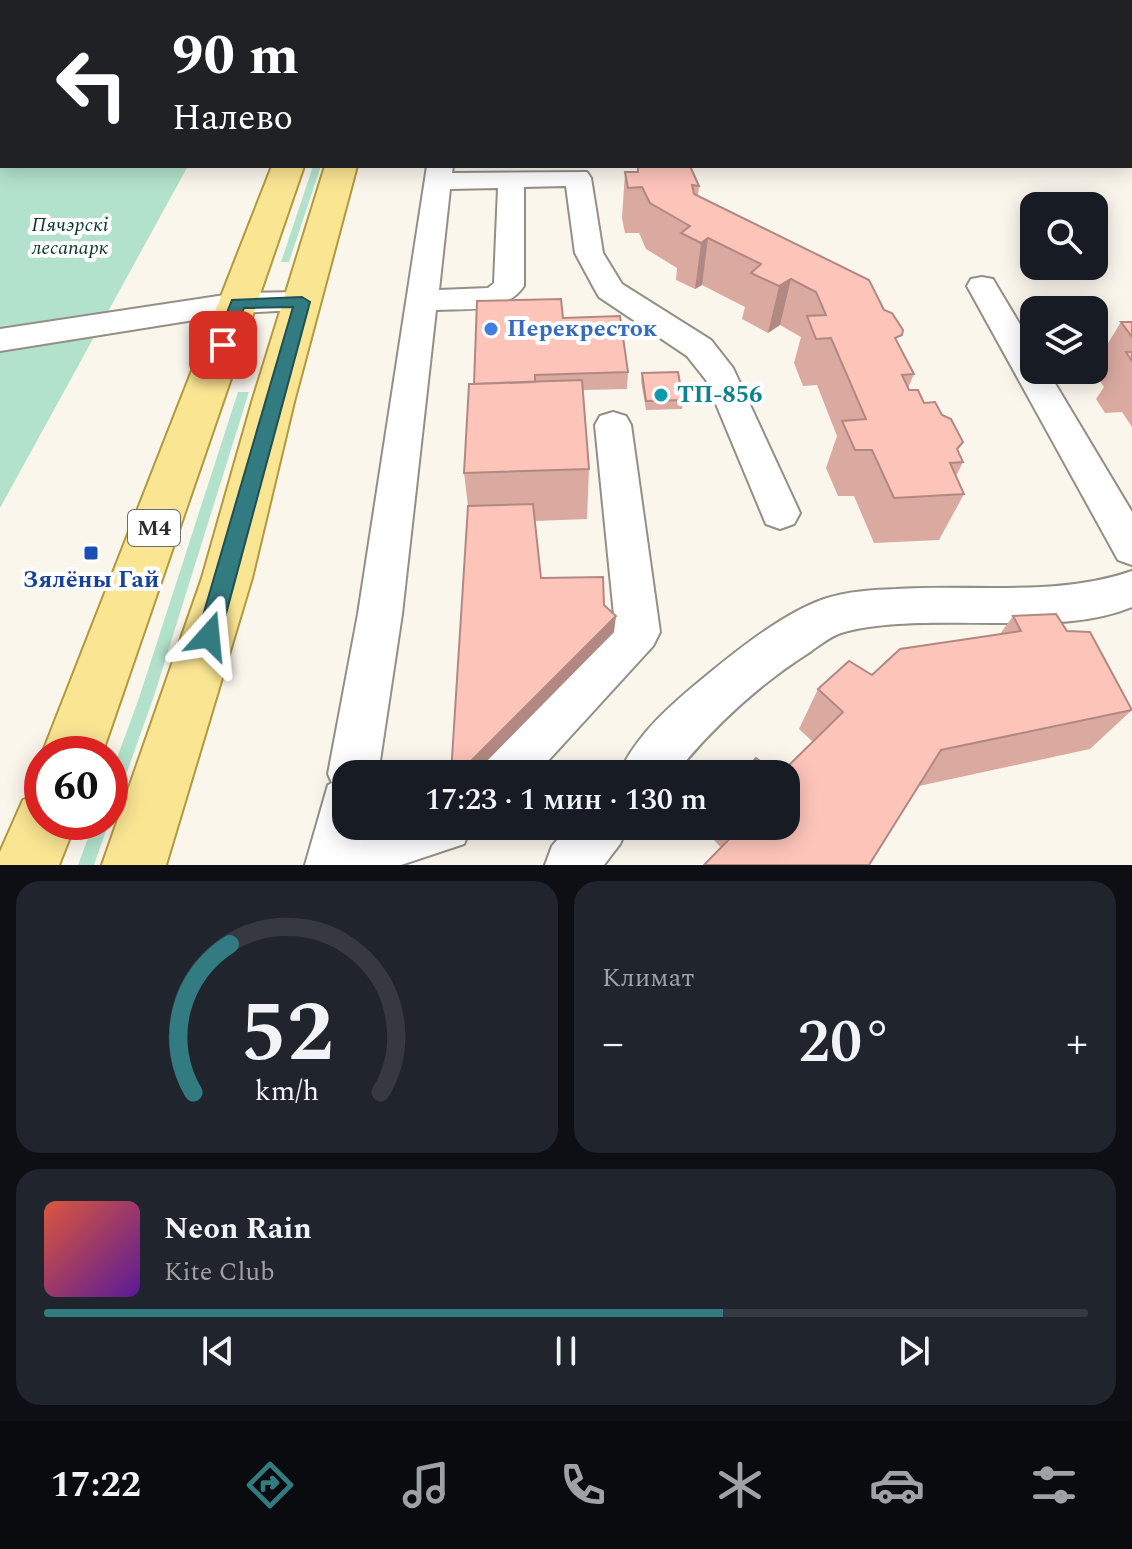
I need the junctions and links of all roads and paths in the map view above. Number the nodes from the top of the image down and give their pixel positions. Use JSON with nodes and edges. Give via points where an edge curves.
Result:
{"nodes":[{"id":1,"x":287,"y":168,"type":"edge"},
{"id":2,"x":340,"y":168,"type":"edge"},
{"id":3,"x":440,"y":174,"type":"edge"},
{"id":4,"x":497,"y":175,"type":"edge"},
{"id":5,"x":982,"y":286,"type":"dead end"},
{"id":6,"x":422,"y":301,"type":"junction"},
{"id":7,"x":302,"y":302,"type":"junction"},
{"id":8,"x":238,"y":303,"type":"junction"},
{"id":9,"x":0,"y":340,"type":"edge"},
{"id":10,"x":613,"y":425,"type":"dead end"},
{"id":11,"x":780,"y":513,"type":"dead end"},
{"id":12,"x":1132,"y":548,"type":"edge"},
{"id":13,"x":1132,"y":589,"type":"edge"},
{"id":14,"x":79,"y":736,"type":"edge"},
{"id":15,"x":355,"y":760,"type":"edge"},
{"id":16,"x":515,"y":760,"type":"edge"},
{"id":17,"x":656,"y":760,"type":"edge"},
{"id":18,"x":37,"y":840,"type":"edge"},
{"id":19,"x":337,"y":840,"type":"edge"},
{"id":20,"x":402,"y":840,"type":"edge"},
{"id":21,"x":591,"y":840,"type":"edge"},
{"id":22,"x":332,"y":862,"type":"edge"},
{"id":23,"x":27,"y":865,"type":"edge"},
{"id":24,"x":134,"y":865,"type":"edge"},
{"id":25,"x":571,"y":865,"type":"edge"}],
"edges":[{"from":1,"to":8,"type":"main road","number":"М4"},
{"from":2,"to":7,"type":"main road"},
{"from":3,"to":4,"type":"street"},
{"from":3,"to":6,"type":"street"},
{"from":4,"to":6,"type":"street","via":[[509,286],[496,297]]},
{"from":4,"to":11,"type":"street","via":[[578,178],[589,253],[610,290],[699,348],[721,376]]},
{"from":5,"to":12,"type":"street"},
{"from":6,"to":15,"type":"street"},
{"from":7,"to":8,"type":"street"},
{"from":7,"to":24,"type":"main road","via":[[227,578]]},
{"from":8,"to":9,"type":"street"},
{"from":8,"to":14,"type":"main road","number":"М4"},
{"from":10,"to":16,"type":"street","via":[[638,632]]},
{"from":13,"to":17,"type":"street","via":[[1073,604],[934,605],[828,617],[756,662],[688,721]]},
{"from":18,"to":23,"type":"main road"},
{"from":19,"to":22,"type":"street"},
{"from":20,"to":22,"type":"street"},
{"from":21,"to":25,"type":"street"}]}
